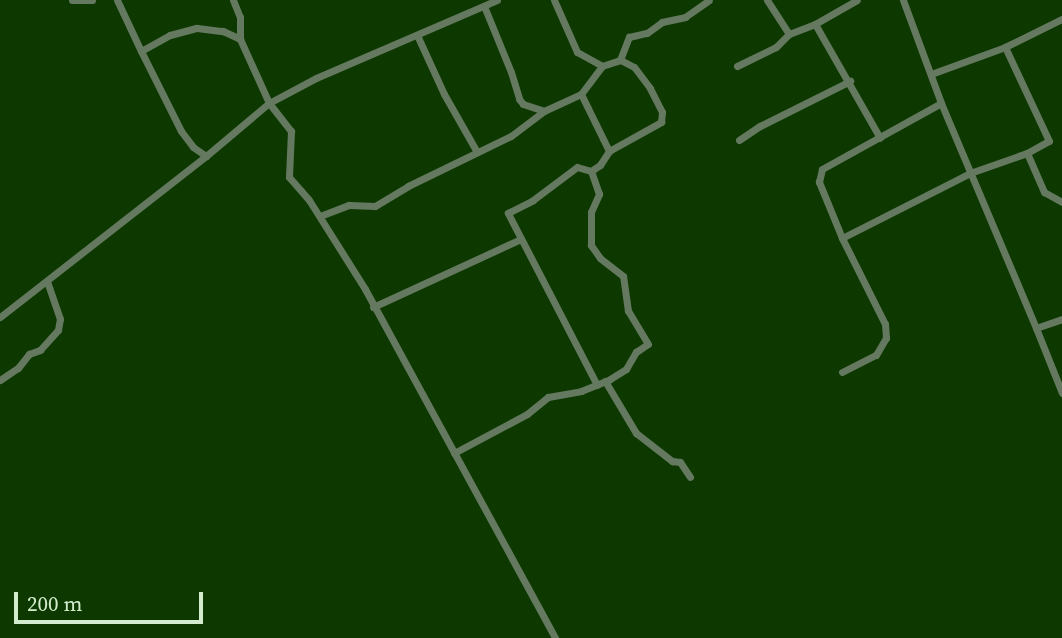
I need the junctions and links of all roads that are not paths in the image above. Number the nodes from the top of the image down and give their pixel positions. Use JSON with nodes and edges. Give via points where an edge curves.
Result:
{"nodes":[{"id":1,"x":72,"y":0,"type":"edge"},
{"id":2,"x":92,"y":0,"type":"edge"},
{"id":3,"x":117,"y":0,"type":"edge"},
{"id":4,"x":233,"y":0,"type":"edge"},
{"id":5,"x":498,"y":0,"type":"edge"},
{"id":6,"x":554,"y":0,"type":"edge"},
{"id":7,"x":709,"y":0,"type":"edge"},
{"id":8,"x":767,"y":0,"type":"edge"},
{"id":9,"x":857,"y":0,"type":"edge"},
{"id":10,"x":903,"y":0,"type":"edge"},
{"id":11,"x":484,"y":6,"type":"junction"},
{"id":12,"x":1062,"y":19,"type":"edge"},
{"id":13,"x":816,"y":24,"type":"junction"},
{"id":14,"x":789,"y":34,"type":"junction"},
{"id":15,"x":417,"y":35,"type":"junction"},
{"id":16,"x":240,"y":39,"type":"junction"},
{"id":17,"x":1005,"y":47,"type":"junction"},
{"id":18,"x":141,"y":51,"type":"junction"},
{"id":19,"x":620,"y":60,"type":"junction"},
{"id":20,"x":602,"y":66,"type":"junction"},
{"id":21,"x":737,"y":66,"type":"dead end"},
{"id":22,"x":930,"y":74,"type":"junction"},
{"id":23,"x":850,"y":82,"type":"junction"},
{"id":24,"x":581,"y":94,"type":"junction"},
{"id":25,"x":269,"y":103,"type":"junction"},
{"id":26,"x":941,"y":103,"type":"junction"},
{"id":27,"x":544,"y":111,"type":"junction"},
{"id":28,"x":880,"y":138,"type":"junction"},
{"id":29,"x":739,"y":140,"type":"dead end"},
{"id":30,"x":609,"y":151,"type":"junction"},
{"id":31,"x":477,"y":152,"type":"junction"},
{"id":32,"x":1027,"y":153,"type":"junction"},
{"id":33,"x":206,"y":156,"type":"junction"},
{"id":34,"x":591,"y":171,"type":"junction"},
{"id":35,"x":970,"y":173,"type":"junction"},
{"id":36,"x":1062,"y":202,"type":"edge"},
{"id":37,"x":320,"y":216,"type":"junction"},
{"id":38,"x":842,"y":238,"type":"junction"},
{"id":39,"x":521,"y":239,"type":"junction"},
{"id":40,"x":47,"y":282,"type":"junction"},
{"id":41,"x":373,"y":307,"type":"junction"},
{"id":42,"x":0,"y":317,"type":"edge"},
{"id":43,"x":1062,"y":319,"type":"edge"},
{"id":44,"x":1036,"y":328,"type":"junction"},
{"id":45,"x":842,"y":372,"type":"dead end"},
{"id":46,"x":0,"y":380,"type":"edge"},
{"id":47,"x":605,"y":381,"type":"junction"},
{"id":48,"x":597,"y":385,"type":"junction"},
{"id":49,"x":1062,"y":393,"type":"edge"},
{"id":50,"x":454,"y":453,"type":"junction"},
{"id":51,"x":690,"y":477,"type":"dead end"},
{"id":52,"x":555,"y":638,"type":"edge"}],
"edges":[{"from":1,"to":2,"type":"street"},
{"from":3,"to":18,"type":"street"},
{"from":4,"to":16,"type":"street","via":[[240,17]]},
{"from":5,"to":11,"type":"street"},
{"from":6,"to":20,"type":"street","via":[[577,52]]},
{"from":7,"to":19,"type":"street","via":[[685,17],[629,37]]},
{"from":8,"to":14,"type":"street"},
{"from":9,"to":13,"type":"street"},
{"from":10,"to":22,"type":"street"},
{"from":11,"to":15,"type":"street"},
{"from":11,"to":27,"type":"street","via":[[519,99]]},
{"from":12,"to":17,"type":"street"},
{"from":13,"to":14,"type":"street"},
{"from":13,"to":23,"type":"street"},
{"from":14,"to":21,"type":"street","via":[[776,47]]},
{"from":15,"to":25,"type":"street"},
{"from":15,"to":31,"type":"street"},
{"from":16,"to":18,"type":"street","via":[[223,31],[197,28],[170,35]]},
{"from":16,"to":25,"type":"street"},
{"from":17,"to":22,"type":"street"},
{"from":17,"to":32,"type":"street","via":[[1049,141]]},
{"from":18,"to":33,"type":"street","via":[[181,131],[192,147]]},
{"from":19,"to":20,"type":"street"},
{"from":19,"to":30,"type":"street","via":[[643,78],[663,118]]},
{"from":20,"to":24,"type":"street"},
{"from":22,"to":26,"type":"street"},
{"from":23,"to":28,"type":"street"},
{"from":23,"to":29,"type":"street","via":[[760,125]]},
{"from":24,"to":27,"type":"street"},
{"from":24,"to":30,"type":"street"},
{"from":25,"to":33,"type":"street"},
{"from":25,"to":37,"type":"street","via":[[291,131],[289,177]]},
{"from":26,"to":28,"type":"street"},
{"from":26,"to":35,"type":"street"},
{"from":27,"to":31,"type":"street","via":[[511,136]]},
{"from":28,"to":38,"type":"street","via":[[818,174]]},
{"from":30,"to":34,"type":"street"},
{"from":31,"to":37,"type":"street","via":[[375,206],[349,205]]},
{"from":32,"to":35,"type":"street"},
{"from":32,"to":36,"type":"street","via":[[1044,192]]},
{"from":33,"to":40,"type":"street"},
{"from":34,"to":39,"type":"street","via":[[576,167],[533,200],[510,210]]},
{"from":34,"to":47,"type":"street","via":[[598,194],[591,212],[591,245],[623,276],[628,311],[648,344],[636,352],[626,369]]},
{"from":35,"to":38,"type":"street"},
{"from":35,"to":44,"type":"street"},
{"from":37,"to":41,"type":"street"},
{"from":38,"to":45,"type":"street","via":[[882,317],[886,338],[876,355]]},
{"from":39,"to":41,"type":"street"},
{"from":39,"to":48,"type":"street"},
{"from":40,"to":42,"type":"street"},
{"from":40,"to":46,"type":"street","via":[[60,319],[58,330]]},
{"from":41,"to":50,"type":"street"},
{"from":43,"to":44,"type":"street"},
{"from":44,"to":49,"type":"street"},
{"from":47,"to":48,"type":"street"},
{"from":47,"to":51,"type":"street","via":[[636,433],[672,461],[680,462]]},
{"from":48,"to":50,"type":"street","via":[[548,397],[527,414]]},
{"from":50,"to":52,"type":"street"}]}
